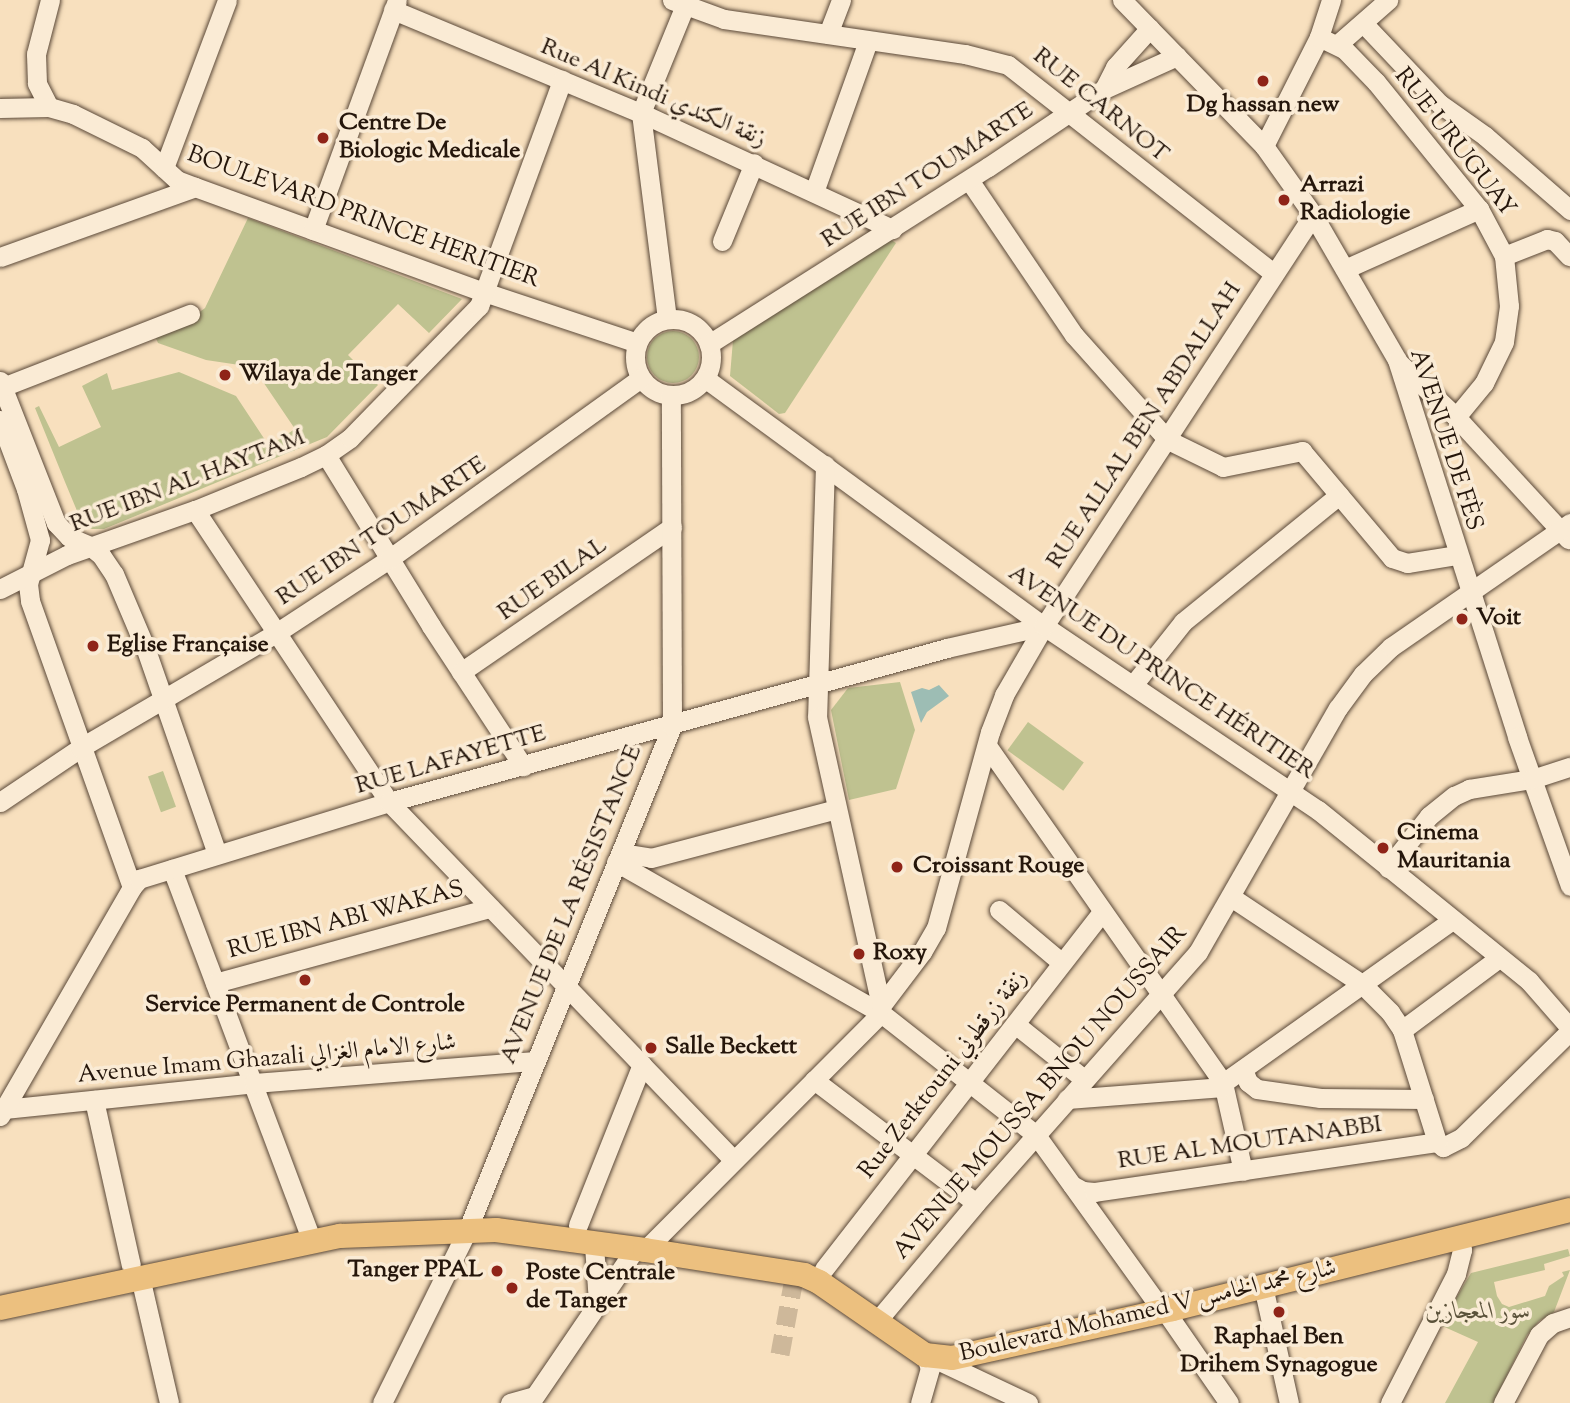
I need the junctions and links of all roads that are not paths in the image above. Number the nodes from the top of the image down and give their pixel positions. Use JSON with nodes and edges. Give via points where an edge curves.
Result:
{"nodes":[{"id":1,"x":50,"y":0,"type":"edge"},
{"id":2,"x":227,"y":0,"type":"edge"},
{"id":3,"x":841,"y":0,"type":"edge"},
{"id":4,"x":1122,"y":0,"type":"edge"},
{"id":5,"x":1331,"y":0,"type":"edge"},
{"id":6,"x":1388,"y":0,"type":"edge"},
{"id":7,"x":681,"y":2,"type":"edge"},
{"id":8,"x":395,"y":5,"type":"edge"},
{"id":9,"x":1363,"y":23,"type":"junction"},
{"id":10,"x":1150,"y":28,"type":"junction"},
{"id":11,"x":828,"y":34,"type":"junction"},
{"id":12,"x":868,"y":41,"type":"junction"},
{"id":13,"x":1328,"y":41,"type":"junction"},
{"id":14,"x":1177,"y":56,"type":"junction"},
{"id":15,"x":562,"y":80,"type":"junction"},
{"id":16,"x":1104,"y":89,"type":"junction"},
{"id":17,"x":49,"y":107,"type":"junction"},
{"id":18,"x":0,"y":108,"type":"edge"},
{"id":19,"x":641,"y":113,"type":"junction"},
{"id":20,"x":1069,"y":114,"type":"junction"},
{"id":21,"x":1264,"y":146,"type":"junction"},
{"id":22,"x":754,"y":163,"type":"junction"},
{"id":23,"x":164,"y":168,"type":"junction"},
{"id":24,"x":969,"y":180,"type":"junction"},
{"id":25,"x":195,"y":187,"type":"junction"},
{"id":26,"x":814,"y":192,"type":"junction"},
{"id":27,"x":1479,"y":209,"type":"junction"},
{"id":28,"x":1570,"y":210,"type":"edge"},
{"id":29,"x":1313,"y":215,"type":"junction"},
{"id":30,"x":1570,"y":223,"type":"edge"},
{"id":31,"x":891,"y":229,"type":"junction"},
{"id":32,"x":313,"y":230,"type":"junction"},
{"id":33,"x":1553,"y":240,"type":"junction"},
{"id":34,"x":722,"y":241,"type":"dead end"},
{"id":35,"x":1504,"y":256,"type":"junction"},
{"id":36,"x":1569,"y":256,"type":"edge"},
{"id":37,"x":0,"y":257,"type":"edge"},
{"id":38,"x":1345,"y":269,"type":"junction"},
{"id":39,"x":1273,"y":273,"type":"junction"},
{"id":40,"x":485,"y":292,"type":"junction"},
{"id":41,"x":190,"y":314,"type":"dead end"},
{"id":42,"x":667,"y":319,"type":"junction"},
{"id":43,"x":637,"y":343,"type":"junction"},
{"id":44,"x":709,"y":344,"type":"junction"},
{"id":45,"x":1397,"y":360,"type":"junction"},
{"id":46,"x":641,"y":378,"type":"junction"},
{"id":47,"x":706,"y":379,"type":"junction"},
{"id":48,"x":1,"y":386,"type":"edge"},
{"id":49,"x":671,"y":396,"type":"junction"},
{"id":50,"x":1456,"y":416,"type":"junction"},
{"id":51,"x":0,"y":420,"type":"edge"},
{"id":52,"x":1168,"y":440,"type":"junction"},
{"id":53,"x":326,"y":455,"type":"junction"},
{"id":54,"x":825,"y":465,"type":"junction"},
{"id":55,"x":1339,"y":495,"type":"junction"},
{"id":56,"x":195,"y":510,"type":"junction"},
{"id":57,"x":672,"y":527,"type":"junction"},
{"id":58,"x":1567,"y":532,"type":"edge"},
{"id":59,"x":90,"y":546,"type":"junction"},
{"id":60,"x":1457,"y":555,"type":"junction"},
{"id":61,"x":389,"y":559,"type":"junction"},
{"id":62,"x":31,"y":572,"type":"junction"},
{"id":63,"x":0,"y":589,"type":"edge"},
{"id":64,"x":1470,"y":595,"type":"junction"},
{"id":65,"x":1044,"y":626,"type":"junction"},
{"id":66,"x":276,"y":633,"type":"junction"},
{"id":67,"x":461,"y":672,"type":"junction"},
{"id":68,"x":817,"y":685,"type":"junction"},
{"id":69,"x":1133,"y":685,"type":"junction"},
{"id":70,"x":163,"y":701,"type":"junction"},
{"id":71,"x":672,"y":726,"type":"junction"},
{"id":72,"x":988,"y":747,"type":"junction"},
{"id":73,"x":80,"y":748,"type":"junction"},
{"id":74,"x":523,"y":766,"type":"junction"},
{"id":75,"x":1570,"y":767,"type":"edge"},
{"id":76,"x":1532,"y":779,"type":"junction"},
{"id":77,"x":1292,"y":792,"type":"junction"},
{"id":78,"x":0,"y":802,"type":"edge"},
{"id":79,"x":389,"y":802,"type":"junction"},
{"id":80,"x":837,"y":809,"type":"junction"},
{"id":81,"x":218,"y":855,"type":"junction"},
{"id":82,"x":618,"y":857,"type":"junction"},
{"id":83,"x":1388,"y":868,"type":"junction"},
{"id":84,"x":172,"y":869,"type":"junction"},
{"id":85,"x":1570,"y":886,"type":"edge"},
{"id":86,"x":132,"y":887,"type":"junction"},
{"id":87,"x":1231,"y":897,"type":"junction"},
{"id":88,"x":490,"y":908,"type":"junction"},
{"id":89,"x":999,"y":911,"type":"dead end"},
{"id":90,"x":1102,"y":912,"type":"junction"},
{"id":91,"x":1451,"y":921,"type":"junction"},
{"id":92,"x":1499,"y":958,"type":"junction"},
{"id":93,"x":1062,"y":963,"type":"junction"},
{"id":94,"x":215,"y":983,"type":"junction"},
{"id":95,"x":566,"y":984,"type":"junction"},
{"id":96,"x":1362,"y":984,"type":"junction"},
{"id":97,"x":1159,"y":995,"type":"junction"},
{"id":98,"x":881,"y":1010,"type":"junction"},
{"id":99,"x":1015,"y":1024,"type":"junction"},
{"id":100,"x":1570,"y":1029,"type":"edge"},
{"id":101,"x":1402,"y":1030,"type":"junction"},
{"id":102,"x":535,"y":1061,"type":"junction"},
{"id":103,"x":642,"y":1064,"type":"junction"},
{"id":104,"x":1243,"y":1069,"type":"junction"},
{"id":105,"x":1084,"y":1079,"type":"junction"},
{"id":106,"x":814,"y":1080,"type":"junction"},
{"id":107,"x":254,"y":1083,"type":"junction"},
{"id":108,"x":969,"y":1083,"type":"junction"},
{"id":109,"x":0,"y":1085,"type":"edge"},
{"id":110,"x":1224,"y":1085,"type":"junction"},
{"id":111,"x":1067,"y":1099,"type":"junction"},
{"id":112,"x":1424,"y":1099,"type":"junction"},
{"id":113,"x":94,"y":1100,"type":"junction"},
{"id":114,"x":2,"y":1113,"type":"edge"},
{"id":115,"x":1036,"y":1135,"type":"junction"},
{"id":116,"x":1436,"y":1138,"type":"junction"},
{"id":117,"x":913,"y":1155,"type":"junction"},
{"id":118,"x":734,"y":1160,"type":"junction"},
{"id":119,"x":1243,"y":1171,"type":"junction"},
{"id":120,"x":1072,"y":1185,"type":"junction"},
{"id":121,"x":1570,"y":1201,"type":"edge"},
{"id":122,"x":976,"y":1203,"type":"junction"},
{"id":123,"x":1570,"y":1210,"type":"edge"},
{"id":124,"x":578,"y":1225,"type":"junction"},
{"id":125,"x":470,"y":1226,"type":"junction"},
{"id":126,"x":310,"y":1235,"type":"junction"},
{"id":127,"x":1459,"y":1238,"type":"junction"},
{"id":128,"x":594,"y":1245,"type":"junction"},
{"id":129,"x":645,"y":1246,"type":"junction"},
{"id":130,"x":824,"y":1269,"type":"junction"},
{"id":131,"x":136,"y":1271,"type":"junction"},
{"id":132,"x":1263,"y":1286,"type":"junction"},
{"id":133,"x":0,"y":1294,"type":"edge"},
{"id":134,"x":598,"y":1302,"type":"junction"},
{"id":135,"x":0,"y":1308,"type":"edge"},
{"id":136,"x":1162,"y":1308,"type":"junction"},
{"id":137,"x":1570,"y":1317,"type":"edge"},
{"id":138,"x":886,"y":1319,"type":"junction"},
{"id":139,"x":925,"y":1354,"type":"junction"},
{"id":140,"x":532,"y":1399,"type":"edge"},
{"id":141,"x":169,"y":1403,"type":"edge"},
{"id":142,"x":382,"y":1403,"type":"edge"},
{"id":143,"x":510,"y":1403,"type":"edge"},
{"id":144,"x":920,"y":1403,"type":"edge"},
{"id":145,"x":1028,"y":1403,"type":"edge"},
{"id":146,"x":1229,"y":1403,"type":"edge"},
{"id":147,"x":1289,"y":1403,"type":"edge"},
{"id":148,"x":1390,"y":1403,"type":"edge"},
{"id":149,"x":1503,"y":1403,"type":"edge"}],
"edges":[{"from":1,"to":17,"type":"street","via":[[36,54],[40,91]]},
{"from":2,"to":23,"type":"street"},
{"from":3,"to":11,"type":"street"},
{"from":4,"to":10,"type":"street","name":"AVENUE DE FÈS"},
{"from":5,"to":13,"type":"street"},
{"from":6,"to":9,"type":"street"},
{"from":7,"to":11,"type":"street","name":"RUE CARNOT","via":[[724,19]]},
{"from":7,"to":19,"type":"street"},
{"from":8,"to":15,"type":"street","name":"Rue Al Kindi زنقة الكندي"},
{"from":8,"to":32,"type":"street"},
{"from":9,"to":13,"type":"street"},
{"from":9,"to":28,"type":"street","via":[[1440,104],[1485,136]]},
{"from":10,"to":14,"type":"street","name":"AVENUE DE FÈS"},
{"from":10,"to":16,"type":"street","via":[[1115,67]]},
{"from":11,"to":12,"type":"street","name":"RUE CARNOT"},
{"from":12,"to":20,"type":"street","name":"RUE CARNOT","via":[[1005,64]]},
{"from":12,"to":26,"type":"street"},
{"from":13,"to":21,"type":"street"},
{"from":13,"to":27,"type":"street","name":"RUE URUGUAY","via":[[1376,82]]},
{"from":14,"to":16,"type":"street","name":"RUE IBN TOUMARTE"},
{"from":14,"to":21,"type":"street","name":"AVENUE DE FÈS"},
{"from":15,"to":19,"type":"street","name":"Rue Al Kindi زنقة الكندي"},
{"from":15,"to":40,"type":"street","name":"RUE IBN AL HAYTAM"},
{"from":16,"to":20,"type":"street","name":"RUE IBN TOUMARTE"},
{"from":17,"to":18,"type":"street","name":"BOULEVARD PRINCE HERITIER"},
{"from":17,"to":23,"type":"street","name":"BOULEVARD PRINCE HERITIER","via":[[132,143]]},
{"from":19,"to":22,"type":"street","name":"Rue Al Kindi زنقة الكندي"},
{"from":19,"to":42,"type":"street"},
{"from":20,"to":24,"type":"street","name":"RUE IBN TOUMARTE"},
{"from":20,"to":39,"type":"street","name":"RUE CARNOT"},
{"from":21,"to":29,"type":"street","name":"AVENUE DE FÈS"},
{"from":22,"to":26,"type":"street","name":"Rue Al Kindi زنقة الكندي"},
{"from":22,"to":34,"type":"street"},
{"from":23,"to":25,"type":"street","name":"BOULEVARD PRINCE HERITIER"},
{"from":24,"to":31,"type":"street","name":"RUE IBN TOUMARTE"},
{"from":24,"to":52,"type":"street","via":[[1074,335]]},
{"from":25,"to":32,"type":"street","name":"BOULEVARD PRINCE HERITIER"},
{"from":25,"to":37,"type":"street"},
{"from":26,"to":31,"type":"street","name":"Rue Al Kindi زنقة الكندي"},
{"from":27,"to":35,"type":"street","name":"RUE URUGUAY"},
{"from":27,"to":38,"type":"street"},
{"from":29,"to":38,"type":"street","name":"AVENUE DE FÈS"},
{"from":29,"to":39,"type":"street","name":"RUE ALLAL BEN ABDALLAH"},
{"from":30,"to":33,"type":"street"},
{"from":31,"to":44,"type":"street","name":"RUE IBN TOUMARTE"},
{"from":32,"to":40,"type":"street","name":"BOULEVARD PRINCE HERITIER"},
{"from":33,"to":35,"type":"street"},
{"from":33,"to":36,"type":"street"},
{"from":35,"to":50,"type":"street","name":"RUE URUGUAY","via":[[1509,306],[1504,342],[1483,383]]},
{"from":38,"to":45,"type":"street","name":"AVENUE DE FÈS"},
{"from":39,"to":52,"type":"street","name":"RUE ALLAL BEN ABDALLAH"},
{"from":40,"to":43,"type":"street","name":"BOULEVARD PRINCE HERITIER"},
{"from":40,"to":53,"type":"street","name":"RUE IBN AL HAYTAM","via":[[479,306],[350,438]]},
{"from":41,"to":48,"type":"street"},
{"from":42,"to":43,"type":"street","via":[[644,332]]},
{"from":42,"to":44,"type":"street","via":[[693,324]]},
{"from":43,"to":46,"type":"street","via":[[635,360]]},
{"from":44,"to":47,"type":"street","via":[[712,357]]},
{"from":45,"to":50,"type":"street"},
{"from":45,"to":60,"type":"street","name":"AVENUE DE FÈS"},
{"from":46,"to":49,"type":"street","via":[[649,387]]},
{"from":46,"to":61,"type":"street","name":"RUE IBN TOUMARTE"},
{"from":47,"to":49,"type":"street","via":[[694,390]]},
{"from":47,"to":54,"type":"street","name":"AVENUE DU PRINCE HÉRITIER"},
{"from":48,"to":59,"type":"street","via":[[56,523],[69,537]]},
{"from":49,"to":57,"type":"street","name":"AVENUE DE LA RÉSISTANCE"},
{"from":50,"to":58,"type":"street"},
{"from":51,"to":62,"type":"street","via":[[38,530],[40,549]]},
{"from":52,"to":55,"type":"street","via":[[1223,467],[1302,451]]},
{"from":52,"to":65,"type":"street","name":"RUE ALLAL BEN ABDALLAH"},
{"from":53,"to":56,"type":"street","name":"RUE IBN AL HAYTAM"},
{"from":53,"to":61,"type":"street"},
{"from":54,"to":65,"type":"street","name":"AVENUE DU PRINCE HÉRITIER"},
{"from":54,"to":68,"type":"street"},
{"from":55,"to":60,"type":"street","via":[[1395,560],[1407,563]]},
{"from":55,"to":69,"type":"street","via":[[1184,622]]},
{"from":56,"to":59,"type":"street","name":"RUE IBN AL HAYTAM"},
{"from":56,"to":66,"type":"street"},
{"from":57,"to":67,"type":"street","name":"RUE BILAL"},
{"from":57,"to":71,"type":"street","name":"AVENUE DE LA RÉSISTANCE"},
{"from":58,"to":64,"type":"street","name":"AVENUE MOUSSA BNOU NOUSSAIR"},
{"from":59,"to":62,"type":"street","name":"RUE IBN AL HAYTAM"},
{"from":59,"to":70,"type":"street","via":[[114,574]]},
{"from":60,"to":64,"type":"street","name":"AVENUE DE FÈS"},
{"from":61,"to":66,"type":"street","name":"RUE IBN TOUMARTE"},
{"from":61,"to":67,"type":"street"},
{"from":62,"to":63,"type":"street","name":"RUE IBN AL HAYTAM"},
{"from":62,"to":73,"type":"street","via":[[30,601]]},
{"from":64,"to":76,"type":"street","name":"AVENUE DE FÈS"},
{"from":64,"to":77,"type":"street","name":"AVENUE MOUSSA BNOU NOUSSAIR","via":[[1391,648],[1363,674],[1338,708]]},
{"from":65,"to":68,"type":"street","name":"RUE LAFAYETTE"},
{"from":65,"to":69,"type":"street","name":"AVENUE DU PRINCE HÉRITIER"},
{"from":65,"to":72,"type":"street","name":"RUE ALLAL BEN ABDALLAH","via":[[1004,695]]},
{"from":66,"to":70,"type":"street","name":"RUE IBN TOUMARTE"},
{"from":66,"to":79,"type":"street"},
{"from":67,"to":74,"type":"street"},
{"from":68,"to":71,"type":"street","name":"RUE LAFAYETTE"},
{"from":68,"to":80,"type":"street","via":[[817,717]]},
{"from":69,"to":77,"type":"street","name":"AVENUE DU PRINCE HÉRITIER"},
{"from":70,"to":73,"type":"street","name":"RUE IBN TOUMARTE"},
{"from":70,"to":81,"type":"street"},
{"from":71,"to":74,"type":"street","name":"RUE LAFAYETTE"},
{"from":71,"to":82,"type":"street","name":"AVENUE DE LA RÉSISTANCE"},
{"from":72,"to":90,"type":"street"},
{"from":72,"to":98,"type":"street","name":"RUE ALLAL BEN ABDALLAH","via":[[936,928]]},
{"from":73,"to":78,"type":"street","name":"RUE IBN TOUMARTE"},
{"from":73,"to":86,"type":"street"},
{"from":74,"to":79,"type":"street","name":"RUE LAFAYETTE"},
{"from":75,"to":76,"type":"street"},
{"from":76,"to":83,"type":"street","via":[[1469,789],[1454,796],[1429,816]]},
{"from":76,"to":85,"type":"street","name":"AVENUE DE FÈS"},
{"from":77,"to":83,"type":"street","name":"AVENUE DU PRINCE HÉRITIER"},
{"from":77,"to":87,"type":"street","name":"AVENUE MOUSSA BNOU NOUSSAIR"},
{"from":79,"to":81,"type":"street","name":"RUE LAFAYETTE"},
{"from":79,"to":88,"type":"street"},
{"from":80,"to":82,"type":"street","via":[[650,858]]},
{"from":80,"to":98,"type":"street"},
{"from":81,"to":84,"type":"street","name":"RUE LAFAYETTE"},
{"from":82,"to":95,"type":"street","name":"AVENUE DE LA RÉSISTANCE"},
{"from":82,"to":98,"type":"street"},
{"from":83,"to":91,"type":"street","name":"AVENUE DU PRINCE HÉRITIER"},
{"from":84,"to":86,"type":"street","name":"RUE LAFAYETTE","via":[[139,879]]},
{"from":84,"to":94,"type":"street"},
{"from":86,"to":114,"type":"street"},
{"from":87,"to":96,"type":"street"},
{"from":87,"to":97,"type":"street","name":"AVENUE MOUSSA BNOU NOUSSAIR","via":[[1198,952]]},
{"from":88,"to":94,"type":"street","name":"RUE IBN ABI WAKAS"},
{"from":88,"to":95,"type":"street"},
{"from":89,"to":93,"type":"street"},
{"from":90,"to":93,"type":"street","name":"Rue Zerktouni زنقة زرقطوني"},
{"from":90,"to":97,"type":"street"},
{"from":91,"to":92,"type":"street","name":"AVENUE DU PRINCE HÉRITIER"},
{"from":91,"to":96,"type":"street"},
{"from":92,"to":100,"type":"street","name":"AVENUE DU PRINCE HÉRITIER","via":[[1536,988]]},
{"from":92,"to":101,"type":"street"},
{"from":93,"to":99,"type":"street","name":"Rue Zerktouni زنقة زرقطوني"},
{"from":94,"to":107,"type":"street"},
{"from":95,"to":102,"type":"street","name":"AVENUE DE LA RÉSISTANCE"},
{"from":95,"to":103,"type":"street"},
{"from":96,"to":101,"type":"street"},
{"from":96,"to":104,"type":"street"},
{"from":97,"to":105,"type":"street","name":"AVENUE MOUSSA BNOU NOUSSAIR"},
{"from":97,"to":110,"type":"street"},
{"from":98,"to":106,"type":"street","name":"RUE ALLAL BEN ABDALLAH"},
{"from":98,"to":108,"type":"street"},
{"from":99,"to":105,"type":"street"},
{"from":99,"to":108,"type":"street","name":"Rue Zerktouni زنقة زرقطوني"},
{"from":100,"to":116,"type":"street","name":"RUE AL MOUTANABBI","via":[[1456,1142],[1443,1147]]},
{"from":101,"to":112,"type":"street"},
{"from":102,"to":107,"type":"street","name":"Avenue Imam Ghazali شارع الامام الغزالي"},
{"from":102,"to":125,"type":"street","name":"AVENUE DE LA RÉSISTANCE"},
{"from":103,"to":118,"type":"street"},
{"from":103,"to":124,"type":"street"},
{"from":104,"to":110,"type":"street"},
{"from":104,"to":112,"type":"street","via":[[1256,1089],[1320,1098]]},
{"from":105,"to":111,"type":"street","name":"AVENUE MOUSSA BNOU NOUSSAIR"},
{"from":106,"to":117,"type":"street"},
{"from":106,"to":118,"type":"street","name":"RUE ALLAL BEN ABDALLAH"},
{"from":107,"to":113,"type":"street","name":"Avenue Imam Ghazali شارع الامام الغزالي"},
{"from":107,"to":126,"type":"street"},
{"from":108,"to":115,"type":"street"},
{"from":108,"to":117,"type":"street","name":"Rue Zerktouni زنقة زرقطوني"},
{"from":109,"to":114,"type":"street"},
{"from":110,"to":111,"type":"street"},
{"from":110,"to":119,"type":"street"},
{"from":111,"to":115,"type":"street","name":"AVENUE MOUSSA BNOU NOUSSAIR"},
{"from":112,"to":116,"type":"street"},
{"from":113,"to":114,"type":"street","name":"Avenue Imam Ghazali شارع الامام الغزالي"},
{"from":113,"to":131,"type":"street"},
{"from":115,"to":120,"type":"street"},
{"from":115,"to":122,"type":"street","name":"AVENUE MOUSSA BNOU NOUSSAIR"},
{"from":116,"to":119,"type":"street","name":"RUE AL MOUTANABBI"},
{"from":117,"to":122,"type":"street"},
{"from":117,"to":130,"type":"street","name":"Rue Zerktouni زنقة زرقطوني"},
{"from":118,"to":129,"type":"street","name":"RUE ALLAL BEN ABDALLAH"},
{"from":119,"to":120,"type":"street","name":"RUE AL MOUTANABBI","via":[[1094,1192]]},
{"from":120,"to":136,"type":"street"},
{"from":121,"to":136,"type":"main road"},
{"from":122,"to":138,"type":"street","name":"AVENUE MOUSSA BNOU NOUSSAIR"},
{"from":123,"to":127,"type":"main road","name":"Boulevard Mohamed V شارع محمد الخامس"},
{"from":124,"to":125,"type":"main road","name":"Boulevard Mohamed V شارع محمد الخامس","via":[[498,1217]]},
{"from":124,"to":129,"type":"main road","name":"Boulevard Mohamed V شارع محمد الخامس"},
{"from":125,"to":126,"type":"main road","name":"Boulevard Mohamed V شارع محمد الخامس","via":[[340,1223]]},
{"from":125,"to":128,"type":"main road","name":"Boulevard Mohamed V شارع محمد الخامس"},
{"from":125,"to":142,"type":"street","name":"AVENUE DE LA RÉSISTANCE"},
{"from":126,"to":131,"type":"main road","name":"Boulevard Mohamed V شارع محمد الخامس"},
{"from":127,"to":132,"type":"main road","name":"Boulevard Mohamed V شارع محمد الخامس"},
{"from":127,"to":148,"type":"street","via":[[1462,1250],[1456,1275]]},
{"from":128,"to":129,"type":"main road","name":"Boulevard Mohamed V شارع محمد الخامس"},
{"from":128,"to":134,"type":"street"},
{"from":129,"to":130,"type":"main road","name":"Boulevard Mohamed V شارع محمد الخامس","via":[[789,1259]]},
{"from":129,"to":134,"type":"street","name":"RUE ALLAL BEN ABDALLAH"},
{"from":129,"to":138,"type":"main road","name":"Boulevard Mohamed V شارع محمد الخامس","via":[[804,1275]]},
{"from":130,"to":138,"type":"main road","name":"Boulevard Mohamed V شارع محمد الخامس"},
{"from":131,"to":133,"type":"main road","name":"Boulevard Mohamed V شارع محمد الخامس"},
{"from":131,"to":135,"type":"main road","name":"Boulevard Mohamed V شارع محمد الخامس"},
{"from":131,"to":141,"type":"street"},
{"from":132,"to":139,"type":"main road","name":"Boulevard Mohamed V شارع محمد الخامس","via":[[967,1356],[942,1359]]},
{"from":132,"to":147,"type":"street"},
{"from":134,"to":140,"type":"street","name":"RUE ALLAL BEN ABDALLAH"},
{"from":136,"to":138,"type":"main road","via":[[955,1346],[928,1340]]},
{"from":136,"to":146,"type":"street"},
{"from":137,"to":149,"type":"street","via":[[1539,1335]]},
{"from":138,"to":139,"type":"main road","name":"Boulevard Mohamed V شارع محمد الخامس"},
{"from":139,"to":144,"type":"street","via":[[930,1368]]},
{"from":139,"to":145,"type":"street"},
{"from":140,"to":143,"type":"street"}]}
